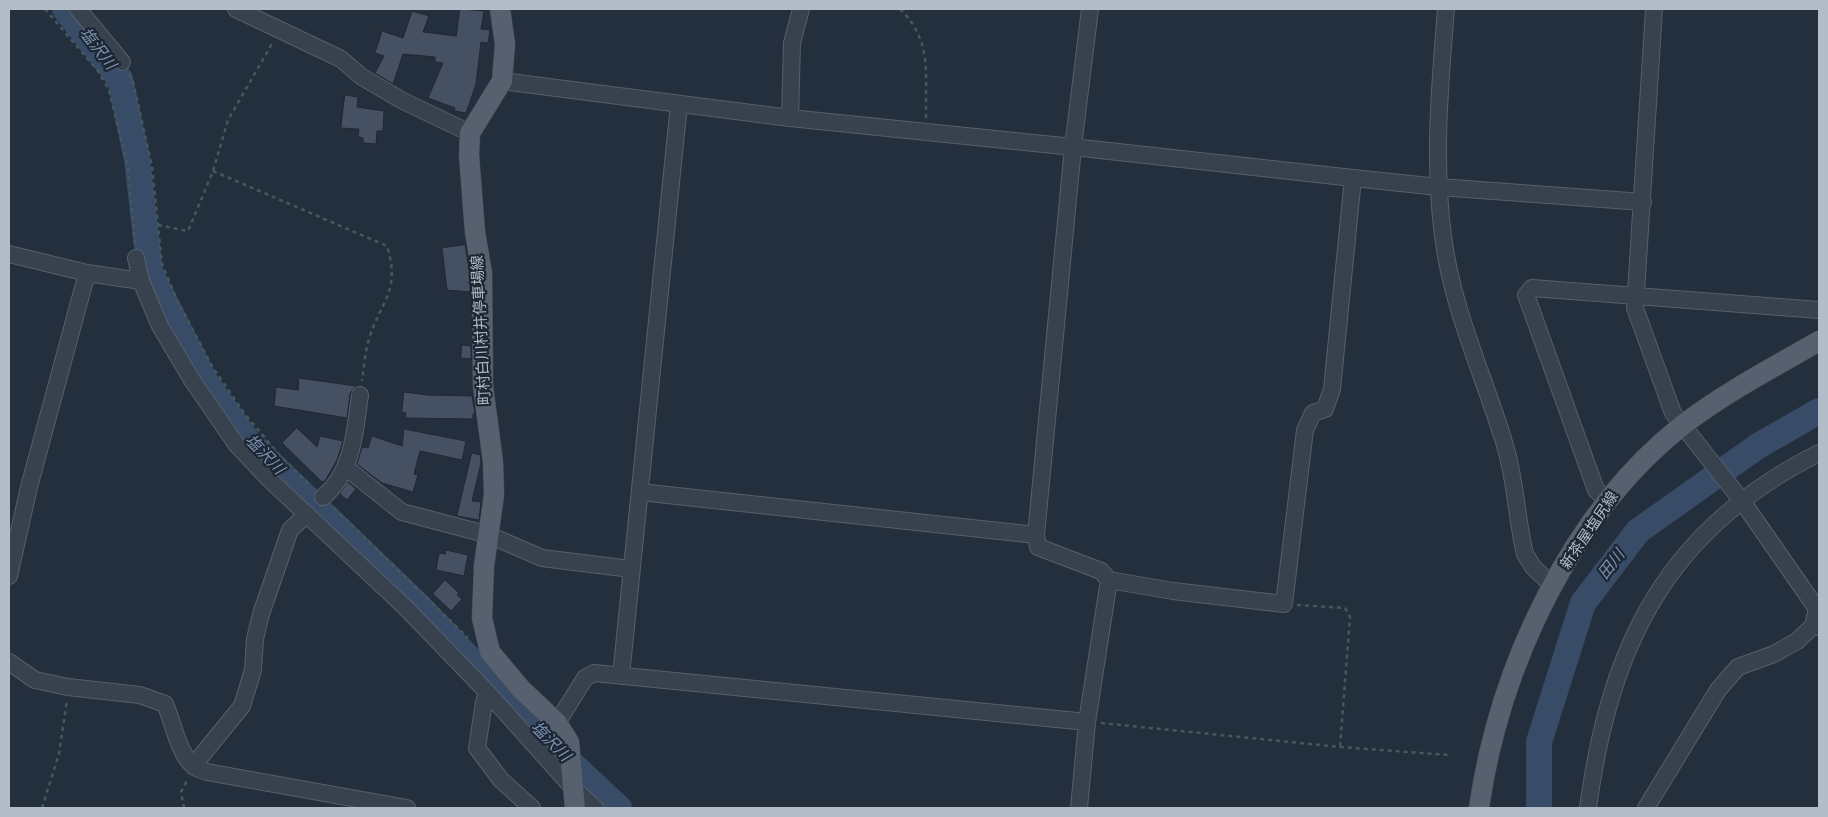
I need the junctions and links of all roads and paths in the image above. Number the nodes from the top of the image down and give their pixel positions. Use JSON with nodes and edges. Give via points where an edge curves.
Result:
{"nodes":[{"id":1,"x":45,"y":9,"type":"edge"},
{"id":2,"x":78,"y":9,"type":"edge"},
{"id":3,"x":236,"y":9,"type":"edge"},
{"id":4,"x":500,"y":9,"type":"edge"},
{"id":5,"x":801,"y":9,"type":"edge"},
{"id":6,"x":900,"y":9,"type":"edge"},
{"id":7,"x":1090,"y":9,"type":"edge"},
{"id":8,"x":1446,"y":9,"type":"edge"},
{"id":9,"x":1654,"y":9,"type":"edge"},
{"id":10,"x":280,"y":30,"type":"junction"},
{"id":11,"x":122,"y":62,"type":"joint"},
{"id":12,"x":502,"y":81,"type":"junction"},
{"id":13,"x":678,"y":104,"type":"junction"},
{"id":14,"x":790,"y":118,"type":"junction"},
{"id":15,"x":927,"y":132,"type":"junction"},
{"id":16,"x":470,"y":133,"type":"junction"},
{"id":17,"x":1073,"y":147,"type":"junction"},
{"id":18,"x":213,"y":171,"type":"junction"},
{"id":19,"x":1353,"y":178,"type":"junction"},
{"id":20,"x":1439,"y":187,"type":"junction"},
{"id":21,"x":1643,"y":202,"type":"junction"},
{"id":22,"x":158,"y":225,"type":"junction"},
{"id":23,"x":9,"y":254,"type":"edge"},
{"id":24,"x":136,"y":258,"type":"joint"},
{"id":25,"x":87,"y":273,"type":"junction"},
{"id":26,"x":140,"y":281,"type":"junction"},
{"id":27,"x":1635,"y":296,"type":"junction"},
{"id":28,"x":1819,"y":310,"type":"edge"},
{"id":29,"x":1819,"y":341,"type":"edge"},
{"id":30,"x":360,"y":395,"type":"joint"},
{"id":31,"x":1686,"y":429,"type":"junction"},
{"id":32,"x":1819,"y":453,"type":"edge"},
{"id":33,"x":345,"y":467,"type":"junction"},
{"id":34,"x":640,"y":492,"type":"junction"},
{"id":35,"x":323,"y":497,"type":"junction"},
{"id":36,"x":1607,"y":500,"type":"junction"},
{"id":37,"x":1740,"y":500,"type":"junction"},
{"id":38,"x":307,"y":514,"type":"junction"},
{"id":39,"x":489,"y":535,"type":"junction"},
{"id":40,"x":1036,"y":535,"type":"junction"},
{"id":41,"x":631,"y":569,"type":"junction"},
{"id":42,"x":9,"y":576,"type":"edge"},
{"id":43,"x":1109,"y":580,"type":"junction"},
{"id":44,"x":1553,"y":586,"type":"junction"},
{"id":45,"x":1284,"y":604,"type":"junction"},
{"id":46,"x":1816,"y":626,"type":"edge"},
{"id":47,"x":490,"y":652,"type":"junction"},
{"id":48,"x":9,"y":662,"type":"edge"},
{"id":49,"x":621,"y":676,"type":"junction"},
{"id":50,"x":68,"y":687,"type":"junction"},
{"id":51,"x":488,"y":693,"type":"junction"},
{"id":52,"x":1087,"y":722,"type":"junction"},
{"id":53,"x":557,"y":723,"type":"junction"},
{"id":54,"x":1340,"y":747,"type":"junction"},
{"id":55,"x":1449,"y":755,"type":"dead end"},
{"id":56,"x":193,"y":766,"type":"junction"},
{"id":57,"x":574,"y":793,"type":"edge"},
{"id":58,"x":1652,"y":805,"type":"edge"},
{"id":59,"x":42,"y":808,"type":"edge"},
{"id":60,"x":184,"y":808,"type":"edge"},
{"id":61,"x":407,"y":808,"type":"edge"},
{"id":62,"x":532,"y":808,"type":"edge"},
{"id":63,"x":596,"y":808,"type":"edge"},
{"id":64,"x":1079,"y":808,"type":"edge"},
{"id":65,"x":1478,"y":808,"type":"edge"},
{"id":66,"x":1588,"y":808,"type":"edge"}],
"edges":[{"from":1,"to":24,"type":"path","via":[[98,71],[109,90],[128,168]]},
{"from":2,"to":11,"type":"street"},
{"from":3,"to":10,"type":"street"},
{"from":4,"to":12,"type":"main road","via":[[504,44]]},
{"from":5,"to":14,"type":"street","via":[[792,43]]},
{"from":6,"to":15,"type":"path","via":[[920,33],[924,47]]},
{"from":7,"to":17,"type":"street"},
{"from":8,"to":20,"type":"street","via":[[1438,138]]},
{"from":9,"to":21,"type":"street"},
{"from":10,"to":16,"type":"street","via":[[341,60],[362,78],[404,101]]},
{"from":10,"to":18,"type":"path","via":[[228,120]]},
{"from":11,"to":22,"type":"path","via":[[133,82],[150,156]]},
{"from":12,"to":13,"type":"street"},
{"from":12,"to":16,"type":"main road"},
{"from":13,"to":14,"type":"street"},
{"from":13,"to":34,"type":"street"},
{"from":14,"to":15,"type":"street"},
{"from":15,"to":17,"type":"street"},
{"from":16,"to":39,"type":"main road","name":"町村白川村井停車場線","via":[[471,191],[482,273],[483,386],[493,462],[494,495]]},
{"from":17,"to":19,"type":"street"},
{"from":17,"to":40,"type":"street"},
{"from":18,"to":22,"type":"path","via":[[188,231]]},
{"from":18,"to":30,"type":"path","via":[[387,246],[392,264],[391,286],[369,339]]},
{"from":19,"to":20,"type":"street"},
{"from":19,"to":45,"type":"street","via":[[1332,389],[1325,409],[1314,413],[1305,430]]},
{"from":20,"to":21,"type":"street"},
{"from":20,"to":44,"type":"street","via":[[1442,236],[1453,293],[1505,443],[1525,554],[1533,567]]},
{"from":21,"to":27,"type":"street"},
{"from":22,"to":35,"type":"path","via":[[162,264],[176,300],[212,366],[244,414],[281,457]]},
{"from":23,"to":25,"type":"street"},
{"from":24,"to":26,"type":"street"},
{"from":25,"to":26,"type":"street"},
{"from":25,"to":42,"type":"street","via":[[29,487]]},
{"from":26,"to":38,"type":"street","via":[[160,326],[236,444]]},
{"from":27,"to":28,"type":"street"},
{"from":27,"to":31,"type":"street","via":[[1635,308],[1673,413]]},
{"from":27,"to":36,"type":"street","via":[[1532,288],[1526,296],[1596,490]]},
{"from":29,"to":31,"type":"main road","name":"新茶屋塩尻線","via":[[1715,402]]},
{"from":30,"to":33,"type":"street","via":[[355,438]]},
{"from":31,"to":36,"type":"main road","name":"新茶屋塩尻線","via":[[1650,455]]},
{"from":31,"to":37,"type":"street"},
{"from":32,"to":37,"type":"street","via":[[1783,471]]},
{"from":33,"to":35,"type":"street","via":[[333,489]]},
{"from":33,"to":39,"type":"street","via":[[402,512]]},
{"from":34,"to":40,"type":"street"},
{"from":34,"to":41,"type":"street"},
{"from":35,"to":47,"type":"path","via":[[478,648]]},
{"from":36,"to":44,"type":"main road","name":"新茶屋塩尻線"},
{"from":37,"to":46,"type":"street","via":[[1817,609]]},
{"from":37,"to":66,"type":"street","via":[[1677,563],[1640,622],[1617,677]]},
{"from":38,"to":51,"type":"street","via":[[406,608]]},
{"from":38,"to":56,"type":"street","via":[[290,530],[260,614],[253,670],[242,706]]},
{"from":39,"to":41,"type":"street","via":[[542,558]]},
{"from":39,"to":47,"type":"main road","name":"町村白川村井停車場線","via":[[482,618]]},
{"from":40,"to":43,"type":"street","via":[[1038,547],[1101,571]]},
{"from":41,"to":49,"type":"street"},
{"from":43,"to":45,"type":"street"},
{"from":43,"to":52,"type":"street"},
{"from":44,"to":65,"type":"main road","name":"新茶屋塩尻線","via":[[1520,656],[1494,733]]},
{"from":45,"to":54,"type":"path","via":[[1345,608],[1350,617]]},
{"from":46,"to":58,"type":"street","via":[[1774,654],[1738,667],[1718,690]]},
{"from":47,"to":53,"type":"main road","name":"町村白川村井停車場線"},
{"from":48,"to":50,"type":"street","via":[[35,680]]},
{"from":49,"to":52,"type":"street"},
{"from":49,"to":53,"type":"street","via":[[594,672],[586,678]]},
{"from":50,"to":56,"type":"street","via":[[140,695],[164,704],[181,747]]},
{"from":50,"to":59,"type":"path","via":[[59,754]]},
{"from":51,"to":57,"type":"street"},
{"from":51,"to":62,"type":"street","via":[[482,710],[477,748],[501,780]]},
{"from":52,"to":54,"type":"path"},
{"from":52,"to":64,"type":"street"},
{"from":53,"to":57,"type":"main road","name":"町村白川村井停車場線","via":[[571,750]]},
{"from":54,"to":55,"type":"path"},
{"from":56,"to":60,"type":"path","via":[[181,792]]},
{"from":56,"to":61,"type":"street","via":[[208,772]]},
{"from":57,"to":63,"type":"street"}]}
